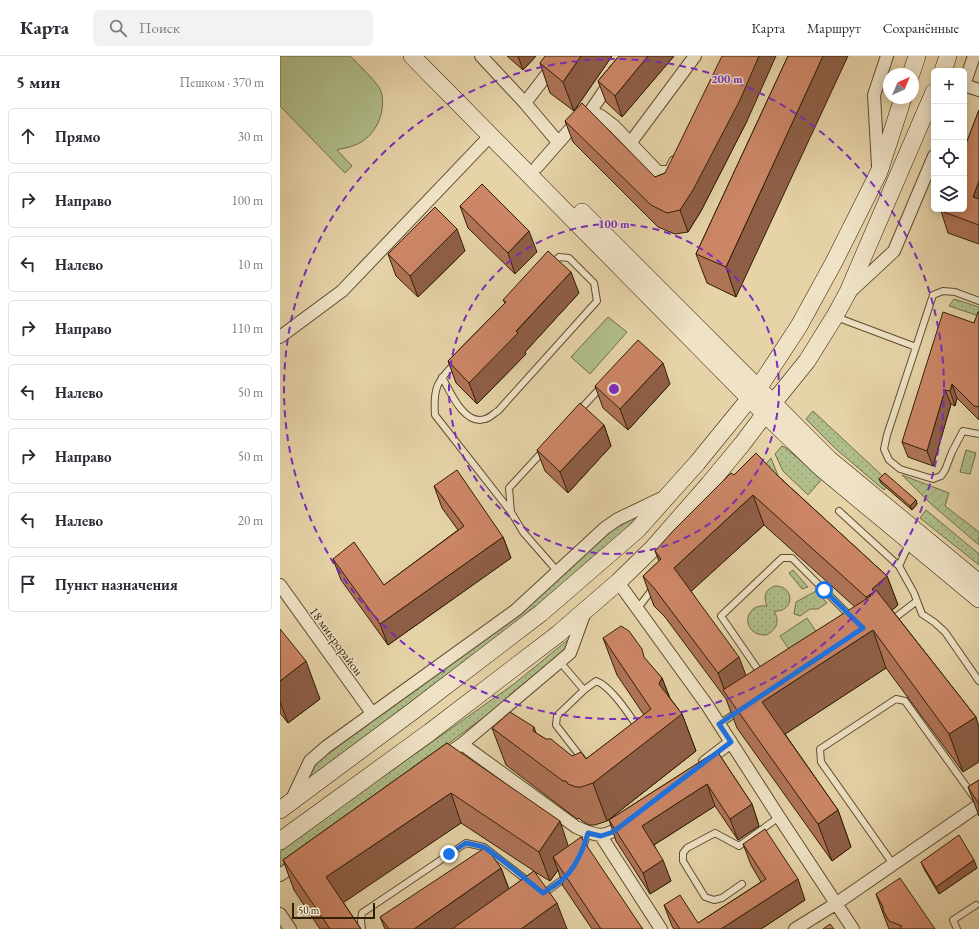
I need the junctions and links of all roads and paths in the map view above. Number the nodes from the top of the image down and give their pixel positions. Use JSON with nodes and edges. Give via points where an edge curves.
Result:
{"nodes":[{"id":1,"x":412,"y":56,"type":"edge"},
{"id":2,"x":428,"y":56,"type":"edge"},
{"id":3,"x":481,"y":56,"type":"edge"},
{"id":4,"x":561,"y":56,"type":"edge"},
{"id":5,"x":628,"y":56,"type":"edge"},
{"id":6,"x":695,"y":56,"type":"edge"},
{"id":7,"x":887,"y":56,"type":"edge"},
{"id":8,"x":917,"y":56,"type":"edge"},
{"id":9,"x":948,"y":56,"type":"edge"},
{"id":10,"x":974,"y":56,"type":"edge"},
{"id":11,"x":913,"y":68,"type":"edge"},
{"id":12,"x":944,"y":68,"type":"edge"},
{"id":13,"x":967,"y":76,"type":"edge"},
{"id":14,"x":967,"y":86,"type":"edge"},
{"id":15,"x":979,"y":90,"type":"edge"},
{"id":16,"x":931,"y":99,"type":"edge"},
{"id":17,"x":525,"y":103,"type":"junction"},
{"id":18,"x":901,"y":104,"type":"edge"},
{"id":19,"x":590,"y":112,"type":"junction"},
{"id":20,"x":490,"y":136,"type":"junction"},
{"id":21,"x":558,"y":142,"type":"junction"},
{"id":22,"x":631,"y":142,"type":"junction"},
{"id":23,"x":681,"y":151,"type":"edge"},
{"id":24,"x":931,"y":163,"type":"edge"},
{"id":25,"x":537,"y":167,"type":"junction"},
{"id":26,"x":879,"y":172,"type":"junction"},
{"id":27,"x":549,"y":268,"type":"edge"},
{"id":28,"x":847,"y":295,"type":"junction"},
{"id":29,"x":979,"y":301,"type":"edge"},
{"id":30,"x":835,"y":316,"type":"junction"},
{"id":31,"x":280,"y":337,"type":"edge"},
{"id":32,"x":916,"y":347,"type":"junction"},
{"id":33,"x":463,"y":355,"type":"edge"},
{"id":34,"x":442,"y":377,"type":"junction"},
{"id":35,"x":607,"y":380,"type":"edge"},
{"id":36,"x":754,"y":392,"type":"junction"},
{"id":37,"x":769,"y":408,"type":"junction"},
{"id":38,"x":571,"y":420,"type":"edge"},
{"id":39,"x":979,"y":434,"type":"edge"},
{"id":40,"x":550,"y":442,"type":"edge"},
{"id":41,"x":668,"y":495,"type":"junction"},
{"id":42,"x":839,"y":511,"type":"dead end"},
{"id":43,"x":511,"y":512,"type":"junction"},
{"id":44,"x":910,"y":542,"type":"junction"},
{"id":45,"x":899,"y":566,"type":"junction"},
{"id":46,"x":558,"y":572,"type":"junction"},
{"id":47,"x":660,"y":579,"type":"edge"},
{"id":48,"x":618,"y":582,"type":"junction"},
{"id":49,"x":979,"y":583,"type":"edge"},
{"id":50,"x":280,"y":585,"type":"edge"},
{"id":51,"x":979,"y":599,"type":"edge"},
{"id":52,"x":917,"y":601,"type":"junction"},
{"id":53,"x":586,"y":608,"type":"junction"},
{"id":54,"x":638,"y":608,"type":"junction"},
{"id":55,"x":857,"y":623,"type":"edge"},
{"id":56,"x":884,"y":627,"type":"edge"},
{"id":57,"x":560,"y":662,"type":"junction"},
{"id":58,"x":763,"y":677,"type":"edge"},
{"id":59,"x":979,"y":681,"type":"edge"},
{"id":60,"x":584,"y":690,"type":"junction"},
{"id":61,"x":745,"y":707,"type":"edge"},
{"id":62,"x":372,"y":714,"type":"junction"},
{"id":63,"x":719,"y":724,"type":"junction"},
{"id":64,"x":644,"y":736,"type":"edge"},
{"id":65,"x":731,"y":742,"type":"junction"},
{"id":66,"x":462,"y":744,"type":"junction"},
{"id":67,"x":437,"y":762,"type":"edge"},
{"id":68,"x":589,"y":762,"type":"edge"},
{"id":69,"x":694,"y":770,"type":"edge"},
{"id":70,"x":979,"y":804,"type":"edge"},
{"id":71,"x":285,"y":806,"type":"edge"},
{"id":72,"x":779,"y":817,"type":"junction"},
{"id":73,"x":632,"y":818,"type":"edge"},
{"id":74,"x":588,"y":833,"type":"junction"},
{"id":75,"x":601,"y":836,"type":"junction"},
{"id":76,"x":280,"y":841,"type":"edge"},
{"id":77,"x":311,"y":853,"type":"edge"},
{"id":78,"x":578,"y":858,"type":"edge"},
{"id":79,"x":507,"y":864,"type":"junction"},
{"id":80,"x":893,"y":864,"type":"junction"},
{"id":81,"x":501,"y":868,"type":"edge"},
{"id":82,"x":570,"y":870,"type":"edge"},
{"id":83,"x":280,"y":876,"type":"edge"},
{"id":84,"x":742,"y":884,"type":"dead end"},
{"id":85,"x":543,"y":893,"type":"junction"},
{"id":86,"x":537,"y":898,"type":"edge"},
{"id":87,"x":837,"y":903,"type":"junction"},
{"id":88,"x":976,"y":905,"type":"dead end"},
{"id":89,"x":280,"y":914,"type":"edge"},
{"id":90,"x":290,"y":929,"type":"edge"},
{"id":91,"x":362,"y":929,"type":"edge"},
{"id":92,"x":661,"y":929,"type":"edge"},
{"id":93,"x":795,"y":929,"type":"edge"},
{"id":94,"x":854,"y":929,"type":"edge"},
{"id":95,"x":957,"y":929,"type":"edge"}],
"edges":[{"from":1,"to":20,"type":"main road"},
{"from":2,"to":25,"type":"main road"},
{"from":3,"to":17,"type":"street"},
{"from":4,"to":17,"type":"street"},
{"from":5,"to":19,"type":"street"},
{"from":6,"to":22,"type":"street"},
{"from":7,"to":26,"type":"street","via":[[874,95]]},
{"from":8,"to":11,"type":"main road"},
{"from":9,"to":12,"type":"main road"},
{"from":10,"to":13,"type":"street"},
{"from":14,"to":15,"type":"street"},
{"from":16,"to":28,"type":"main road"},
{"from":17,"to":21,"type":"street"},
{"from":18,"to":26,"type":"main road"},
{"from":19,"to":21,"type":"street","via":[[580,118]]},
{"from":19,"to":22,"type":"street","via":[[601,116]]},
{"from":20,"to":31,"type":"street","via":[[342,291]]},
{"from":20,"to":36,"type":"main road"},
{"from":21,"to":25,"type":"street"},
{"from":22,"to":23,"type":"street","via":[[658,172],[670,172]]},
{"from":24,"to":28,"type":"street","via":[[894,251]]},
{"from":25,"to":36,"type":"main road"},
{"from":26,"to":36,"type":"main road","via":[[799,326]]},
{"from":27,"to":34,"type":"lane","via":[[559,257],[569,258],[594,283],[597,301],[498,410],[485,419],[474,419],[462,411]]},
{"from":28,"to":30,"type":"main road"},
{"from":29,"to":32,"type":"lane","via":[[943,290],[933,295]]},
{"from":30,"to":32,"type":"lane"},
{"from":30,"to":37,"type":"main road","via":[[807,361]]},
{"from":32,"to":39,"type":"lane","via":[[886,435],[884,449],[889,460],[900,469],[933,479],[942,476],[963,432]]},
{"from":33,"to":34,"type":"lane"},
{"from":34,"to":43,"type":"lane","via":[[434,396],[435,415]]},
{"from":35,"to":38,"type":"lane"},
{"from":36,"to":37,"type":"main road"},
{"from":36,"to":41,"type":"main road"},
{"from":37,"to":44,"type":"main road","via":[[821,468]]},
{"from":37,"to":48,"type":"main road","via":[[709,484]]},
{"from":37,"to":49,"type":"main road"},
{"from":40,"to":43,"type":"lane","via":[[509,488]]},
{"from":41,"to":46,"type":"street","via":[[605,528]]},
{"from":41,"to":71,"type":"main road","via":[[637,530],[541,613]]},
{"from":42,"to":45,"type":"lane"},
{"from":43,"to":46,"type":"lane","via":[[523,532]]},
{"from":44,"to":45,"type":"lane"},
{"from":44,"to":51,"type":"main road"},
{"from":45,"to":52,"type":"lane"},
{"from":46,"to":62,"type":"street","via":[[516,610]]},
{"from":47,"to":54,"type":"lane"},
{"from":48,"to":53,"type":"main road"},
{"from":48,"to":54,"type":"street"},
{"from":50,"to":62,"type":"street","name":"18 микрорайон"},
{"from":52,"to":56,"type":"lane"},
{"from":52,"to":59,"type":"lane","via":[[922,614],[945,632]]},
{"from":53,"to":57,"type":"street","via":[[570,653]]},
{"from":53,"to":76,"type":"main road","via":[[558,634],[430,732]]},
{"from":54,"to":63,"type":"street"},
{"from":55,"to":58,"type":"lane","via":[[792,558],[782,558],[721,616]]},
{"from":57,"to":60,"type":"lane"},
{"from":57,"to":66,"type":"street"},
{"from":60,"to":64,"type":"lane","via":[[596,681],[604,685],[628,712]]},
{"from":60,"to":68,"type":"lane","via":[[557,716],[556,725],[579,756]]},
{"from":61,"to":63,"type":"lane"},
{"from":62,"to":71,"type":"street","via":[[310,761]]},
{"from":63,"to":65,"type":"street"},
{"from":65,"to":69,"type":"street"},
{"from":65,"to":72,"type":"street"},
{"from":66,"to":67,"type":"street"},
{"from":66,"to":74,"type":"street","via":[[576,827]]},
{"from":70,"to":80,"type":"street"},
{"from":70,"to":80,"type":"lane","via":[[905,701],[896,698],[820,749],[821,762]]},
{"from":72,"to":84,"type":"lane","via":[[739,846],[715,833],[687,848],[683,853],[683,861],[705,897],[714,900],[722,898]]},
{"from":72,"to":87,"type":"street"},
{"from":73,"to":75,"type":"street","via":[[613,832]]},
{"from":74,"to":75,"type":"street"},
{"from":74,"to":78,"type":"lane"},
{"from":75,"to":92,"type":"street"},
{"from":77,"to":83,"type":"street"},
{"from":79,"to":81,"type":"lane"},
{"from":79,"to":85,"type":"lane"},
{"from":79,"to":91,"type":"lane","via":[[484,847],[466,843],[362,913]]},
{"from":80,"to":87,"type":"street"},
{"from":82,"to":85,"type":"lane","via":[[562,880]]},
{"from":85,"to":86,"type":"lane"},
{"from":87,"to":93,"type":"street"},
{"from":87,"to":94,"type":"street"},
{"from":88,"to":95,"type":"lane","via":[[953,920]]},
{"from":89,"to":90,"type":"street"}]}
